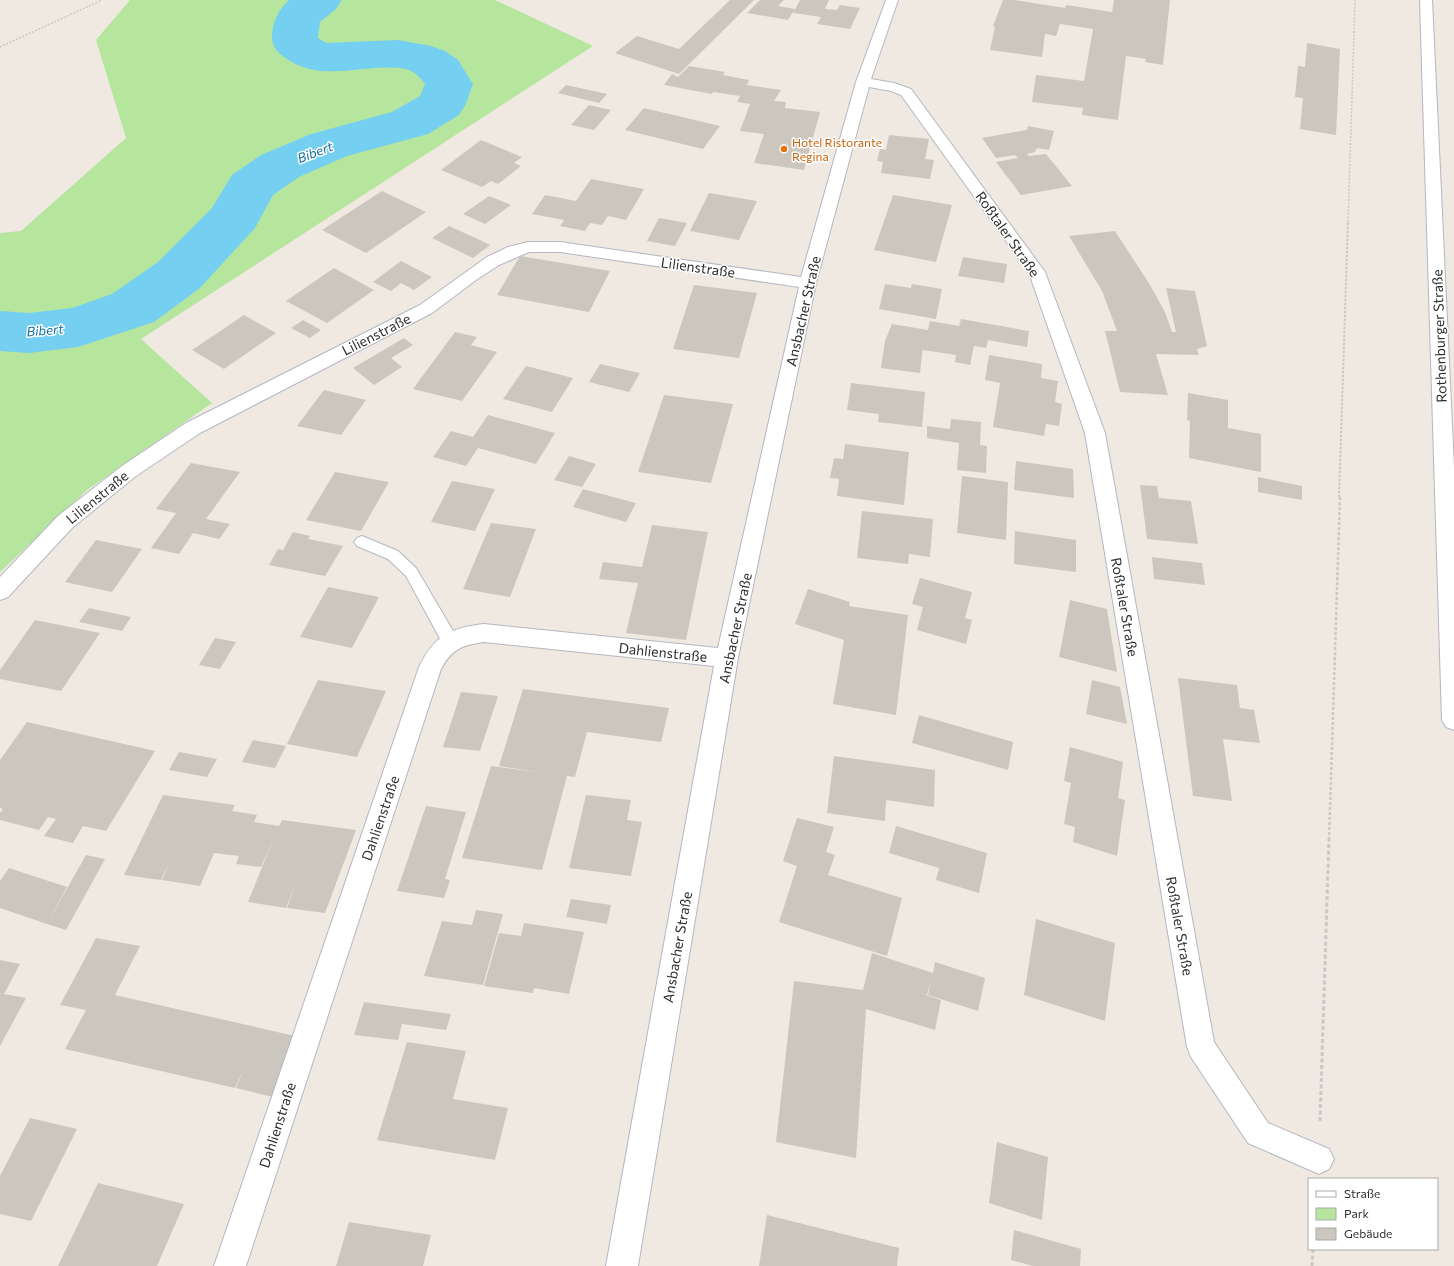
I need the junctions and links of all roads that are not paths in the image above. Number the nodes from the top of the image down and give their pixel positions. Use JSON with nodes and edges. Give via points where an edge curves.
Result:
{"nodes":[{"id":1,"x":892,"y":0,"type":"edge"},
{"id":2,"x":1426,"y":0,"type":"edge"},
{"id":3,"x":863,"y":82,"type":"junction"},
{"id":4,"x":808,"y":283,"type":"junction"},
{"id":5,"x":362,"y":542,"type":"dead end"},
{"id":6,"x":0,"y":591,"type":"edge"},
{"id":7,"x":450,"y":641,"type":"junction"},
{"id":8,"x":727,"y":658,"type":"junction"},
{"id":9,"x":1454,"y":720,"type":"edge"},
{"id":10,"x":1319,"y":1159,"type":"road end"},
{"id":11,"x":230,"y":1266,"type":"edge"},
{"id":12,"x":622,"y":1266,"type":"edge"}],
"edges":[{"from":1,"to":3,"type":"street","name":"Ansbacher Straße"},
{"from":2,"to":9,"type":"street","name":"Rothenburger Straße"},
{"from":3,"to":4,"type":"street","name":"Ansbacher Straße"},
{"from":3,"to":10,"type":"street","name":"Roßtaler Straße","via":[[894,87],[906,92],[1037,272],[1095,433],[1201,1047],[1258,1133]]},
{"from":4,"to":6,"type":"street","name":"Lilienstraße","via":[[560,247],[528,247],[514,251],[470,276],[426,309],[186,433],[128,471],[65,522]]},
{"from":4,"to":8,"type":"street","name":"Ansbacher Straße"},
{"from":5,"to":7,"type":"lane","via":[[393,555],[411,572]]},
{"from":7,"to":8,"type":"street","name":"Dahlienstraße","via":[[484,633]]},
{"from":7,"to":11,"type":"street","name":"Dahlienstraße","via":[[438,652],[430,667]]},
{"from":8,"to":12,"type":"street","name":"Ansbacher Straße"}]}
